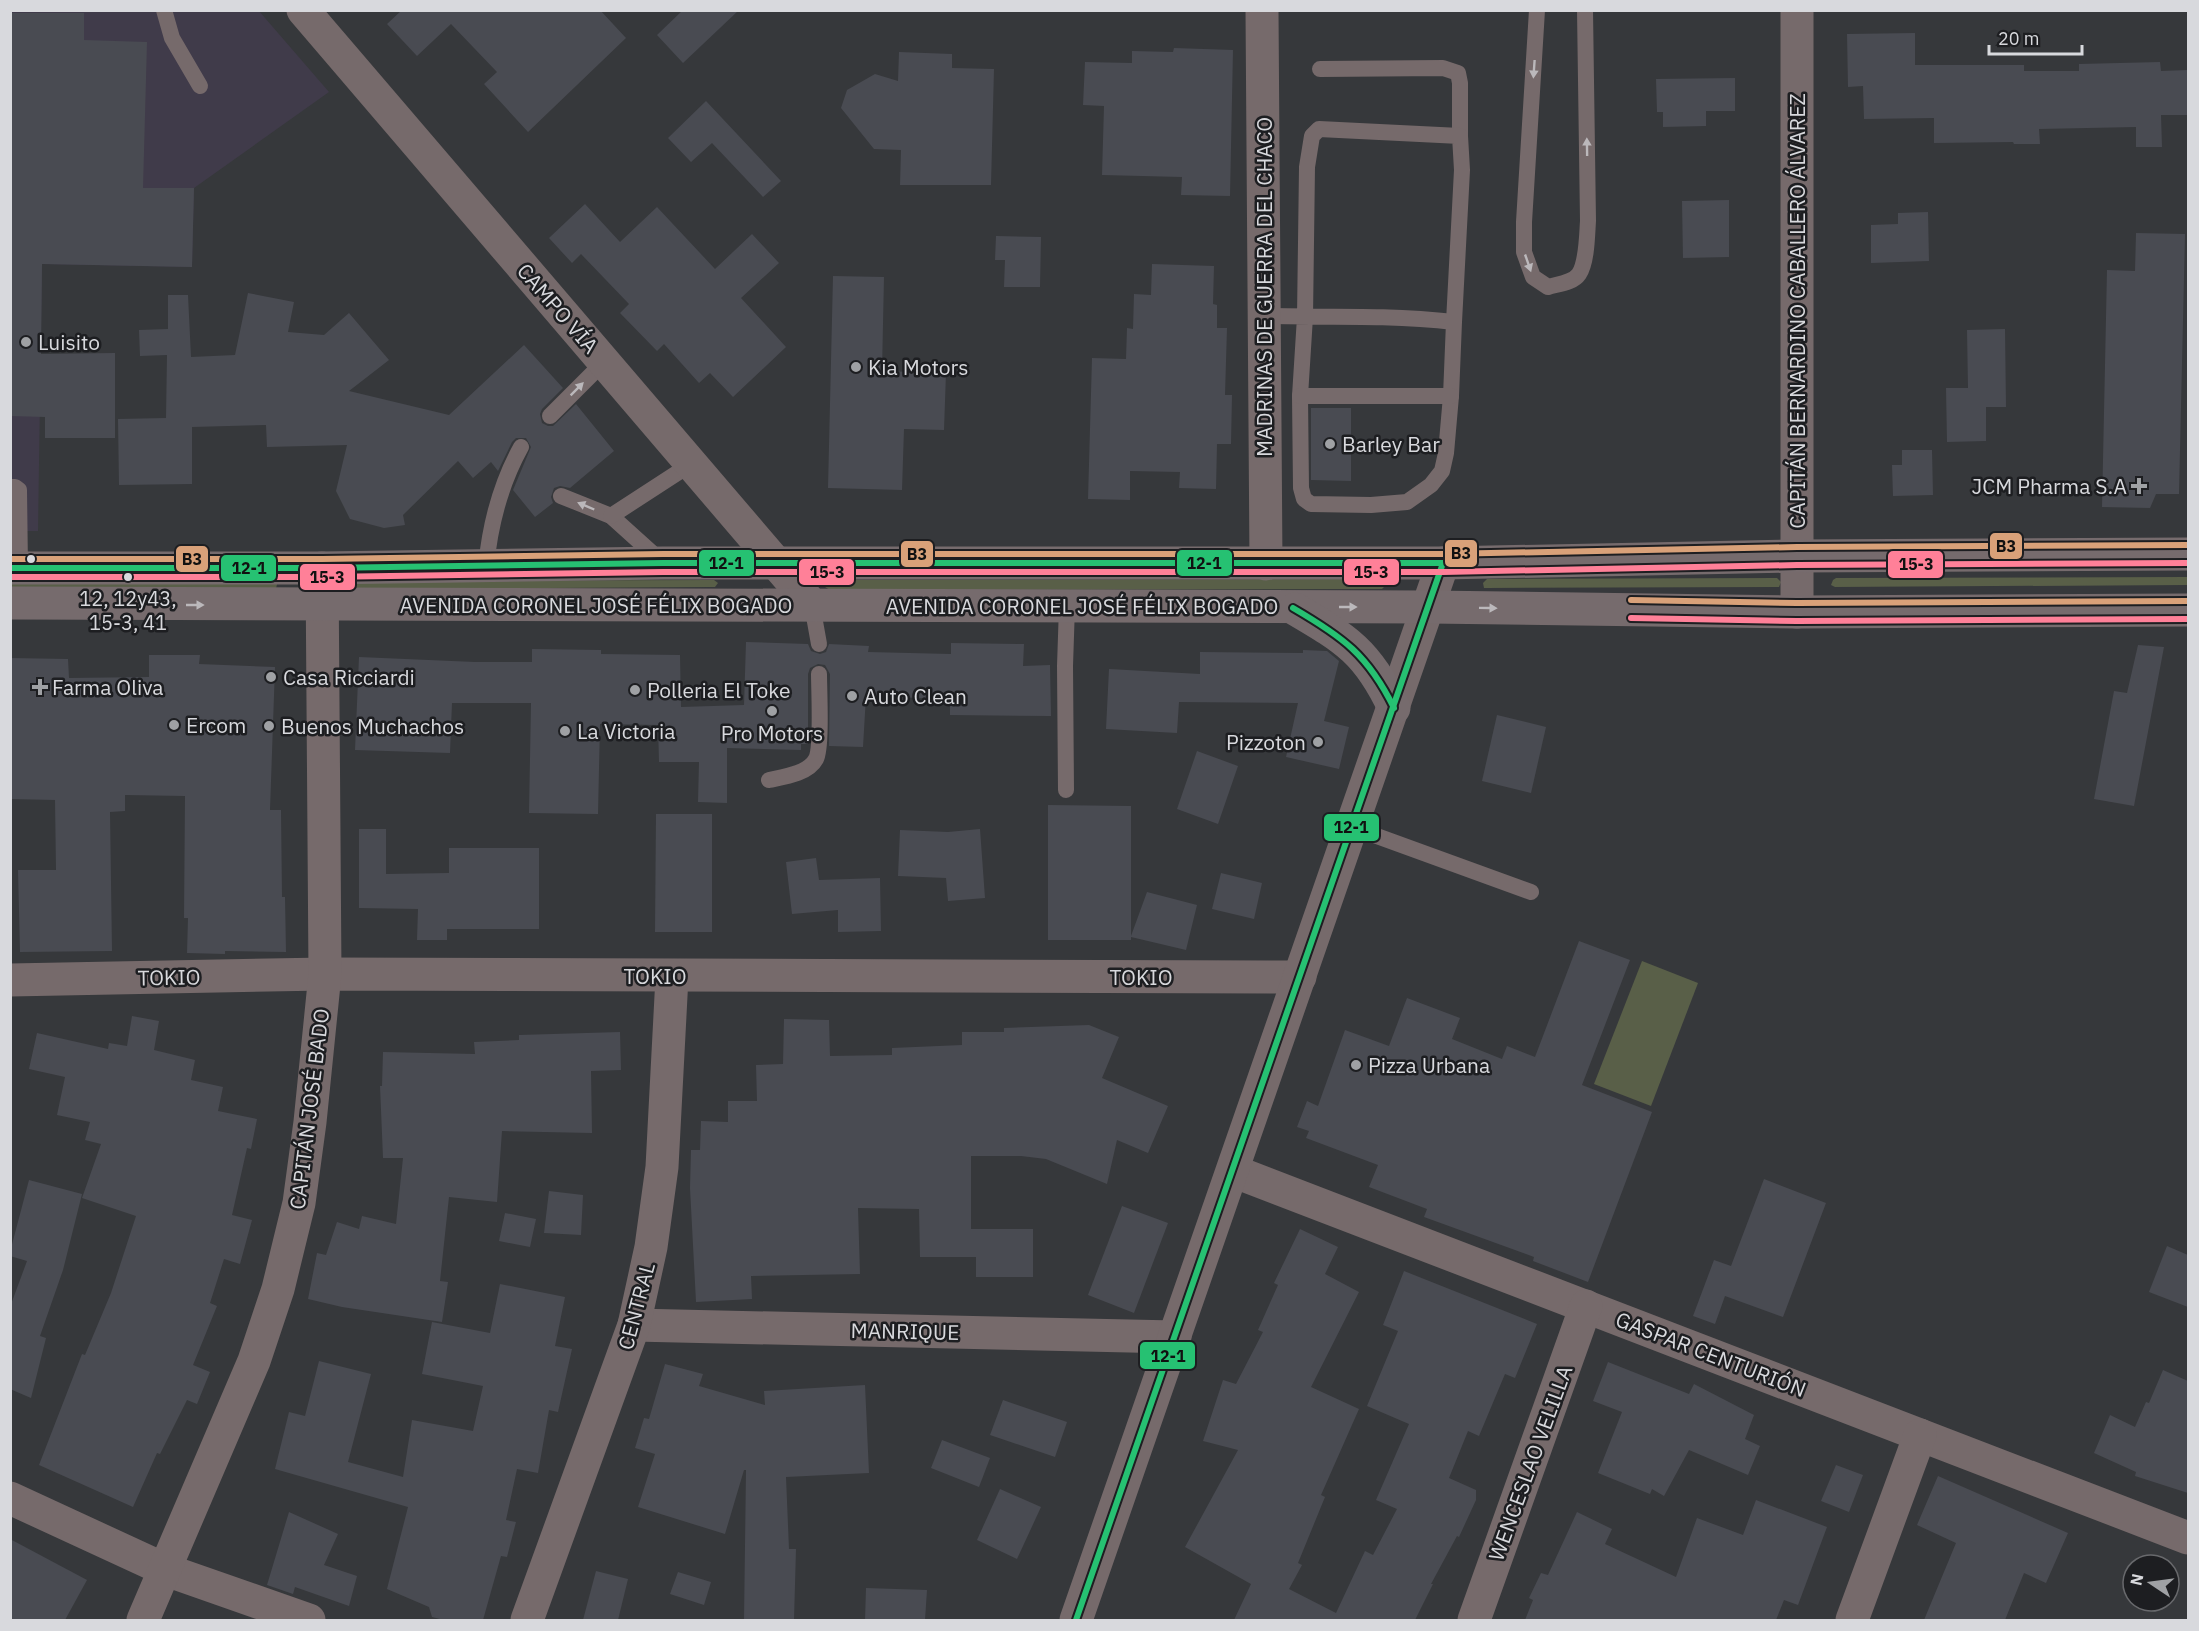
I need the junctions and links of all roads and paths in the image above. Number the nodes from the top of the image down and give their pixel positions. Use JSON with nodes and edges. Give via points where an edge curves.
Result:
{"nodes":[{"id":1,"x":164,"y":10,"type":"edge"},
{"id":2,"x":303,"y":10,"type":"edge"},
{"id":3,"x":1262,"y":10,"type":"edge"},
{"id":4,"x":1537,"y":10,"type":"edge"},
{"id":5,"x":1585,"y":10,"type":"edge"},
{"id":6,"x":1797,"y":10,"type":"edge"},
{"id":7,"x":1320,"y":69,"type":"dead end"},
{"id":8,"x":200,"y":86,"type":"dead end"},
{"id":9,"x":1460,"y":135,"type":"junction"},
{"id":10,"x":1264,"y":316,"type":"junction"},
{"id":11,"x":1305,"y":317,"type":"junction"},
{"id":12,"x":1454,"y":322,"type":"junction"},
{"id":13,"x":604,"y":362,"type":"junction"},
{"id":14,"x":1300,"y":396,"type":"junction"},
{"id":15,"x":1451,"y":396,"type":"junction"},
{"id":16,"x":550,"y":416,"type":"dead end"},
{"id":17,"x":520,"y":447,"type":"dead end"},
{"id":18,"x":692,"y":464,"type":"junction"},
{"id":19,"x":10,"y":487,"type":"edge"},
{"id":20,"x":561,"y":496,"type":"dead end"},
{"id":21,"x":610,"y":516,"type":"junction"},
{"id":22,"x":2188,"y":554,"type":"edge"},
{"id":23,"x":1797,"y":556,"type":"junction"},
{"id":24,"x":663,"y":563,"type":"junction"},
{"id":25,"x":776,"y":563,"type":"junction"},
{"id":26,"x":1443,"y":563,"type":"junction"},
{"id":27,"x":1266,"y":564,"type":"junction"},
{"id":28,"x":486,"y":567,"type":"junction"},
{"id":29,"x":15,"y":568,"type":"edge"},
{"id":30,"x":322,"y":568,"type":"junction"},
{"id":31,"x":15,"y":603,"type":"edge"},
{"id":32,"x":323,"y":605,"type":"junction"},
{"id":33,"x":812,"y":605,"type":"junction"},
{"id":34,"x":1067,"y":606,"type":"junction"},
{"id":35,"x":1429,"y":607,"type":"junction"},
{"id":36,"x":1293,"y":608,"type":"junction"},
{"id":37,"x":2188,"y":610,"type":"edge"},
{"id":38,"x":1797,"y":612,"type":"junction"},
{"id":39,"x":819,"y":644,"type":"dead end"},
{"id":40,"x":819,"y":674,"type":"dead end"},
{"id":41,"x":1394,"y":708,"type":"junction"},
{"id":42,"x":769,"y":780,"type":"dead end"},
{"id":43,"x":1066,"y":790,"type":"dead end"},
{"id":44,"x":1352,"y":827,"type":"junction"},
{"id":45,"x":1531,"y":892,"type":"dead end"},
{"id":46,"x":325,"y":974,"type":"junction"},
{"id":47,"x":672,"y":976,"type":"junction"},
{"id":48,"x":1300,"y":977,"type":"junction"},
{"id":49,"x":10,"y":980,"type":"edge"},
{"id":50,"x":1233,"y":1171,"type":"junction"},
{"id":51,"x":1586,"y":1306,"type":"junction"},
{"id":52,"x":634,"y":1325,"type":"junction"},
{"id":53,"x":1175,"y":1337,"type":"junction"},
{"id":54,"x":1920,"y":1435,"type":"junction"},
{"id":55,"x":10,"y":1498,"type":"edge"},
{"id":56,"x":2188,"y":1538,"type":"edge"},
{"id":57,"x":166,"y":1570,"type":"junction"},
{"id":58,"x":143,"y":1620,"type":"edge"},
{"id":59,"x":309,"y":1620,"type":"edge"},
{"id":60,"x":527,"y":1620,"type":"edge"},
{"id":61,"x":1076,"y":1620,"type":"edge"},
{"id":62,"x":1474,"y":1620,"type":"edge"},
{"id":63,"x":1852,"y":1620,"type":"edge"}],
"edges":[{"from":1,"to":8,"type":"lane","via":[[172,38]]},
{"from":2,"to":13,"type":"street","name":"CAMPO VÍA"},
{"from":3,"to":10,"type":"street","name":"MADRINAS DE GUERRA DEL CHACO"},
{"from":4,"to":5,"type":"lane","one_way":true,"via":[[1524,252],[1533,277],[1548,287],[1569,282],[1579,274],[1586,249]]},
{"from":6,"to":23,"type":"street","name":"CAPITÁN BERNARDINO CABALLERO ÁLVAREZ"},
{"from":7,"to":9,"type":"lane","via":[[1443,68],[1458,73]]},
{"from":9,"to":11,"type":"lane","via":[[1319,129],[1312,136],[1307,167]]},
{"from":9,"to":12,"type":"lane","via":[[1462,170]]},
{"from":10,"to":11,"type":"lane"},
{"from":10,"to":27,"type":"street","name":"MADRINAS DE GUERRA DEL CHACO"},
{"from":11,"to":12,"type":"lane"},
{"from":11,"to":14,"type":"lane"},
{"from":12,"to":15,"type":"lane"},
{"from":16,"to":13,"type":"lane","one_way":true},
{"from":13,"to":18,"type":"street","name":"CAMPO VÍA"},
{"from":14,"to":15,"type":"lane"},
{"from":14,"to":15,"type":"lane","via":[[1304,499],[1322,505],[1371,505],[1407,502],[1431,485],[1442,471]]},
{"from":17,"to":28,"type":"lane","via":[[513,475],[495,512]]},
{"from":18,"to":21,"type":"lane"},
{"from":18,"to":25,"type":"street","name":"CAMPO VÍA"},
{"from":19,"to":29,"type":"lane","via":[[20,490]]},
{"from":21,"to":20,"type":"lane","one_way":true},
{"from":21,"to":24,"type":"lane"},
{"from":22,"to":23,"type":"main road","name":"AVENIDA CORONEL JOSÉ FÉLIX BOGADO"},
{"from":23,"to":26,"type":"main road","name":"AVENIDA CORONEL JOSÉ FÉLIX BOGADO"},
{"from":23,"to":38,"type":"street","name":"CAPITÁN BERNARDINO CABALLERO ÁLVAREZ"},
{"from":24,"to":25,"type":"main road","name":"AVENIDA CORONEL JOSÉ FÉLIX BOGADO"},
{"from":24,"to":28,"type":"main road","name":"AVENIDA CORONEL JOSÉ FÉLIX BOGADO"},
{"from":25,"to":27,"type":"main road","name":"AVENIDA CORONEL JOSÉ FÉLIX BOGADO"},
{"from":25,"to":33,"type":"street","name":"CAMPO VÍA"},
{"from":26,"to":27,"type":"main road","name":"AVENIDA CORONEL JOSÉ FÉLIX BOGADO"},
{"from":26,"to":35,"type":"street"},
{"from":28,"to":30,"type":"main road","name":"AVENIDA CORONEL JOSÉ FÉLIX BOGADO"},
{"from":29,"to":30,"type":"main road","name":"AVENIDA CORONEL JOSÉ FÉLIX BOGADO"},
{"from":29,"to":31,"type":"main road"},
{"from":30,"to":32,"type":"street","name":"CAPITÁN JOSÉ BADO"},
{"from":31,"to":32,"type":"main road","name":"AVENIDA CORONEL JOSÉ FÉLIX BOGADO","one_way":true},
{"from":32,"to":33,"type":"main road","name":"AVENIDA CORONEL JOSÉ FÉLIX BOGADO"},
{"from":32,"to":46,"type":"street","name":"CAPITÁN JOSÉ BADO"},
{"from":33,"to":34,"type":"main road","name":"AVENIDA CORONEL JOSÉ FÉLIX BOGADO"},
{"from":33,"to":39,"type":"lane"},
{"from":34,"to":36,"type":"main road","name":"AVENIDA CORONEL JOSÉ FÉLIX BOGADO"},
{"from":34,"to":43,"type":"lane"},
{"from":36,"to":35,"type":"main road","name":"AVENIDA CORONEL JOSÉ FÉLIX BOGADO","one_way":true},
{"from":35,"to":38,"type":"main road","name":"AVENIDA CORONEL JOSÉ FÉLIX BOGADO","one_way":true},
{"from":35,"to":41,"type":"street"},
{"from":36,"to":41,"type":"main road","via":[[1352,645],[1379,677]]},
{"from":37,"to":38,"type":"main road","name":"AVENIDA CORONEL JOSÉ FÉLIX BOGADO"},
{"from":40,"to":42,"type":"lane","via":[[816,759],[806,769]]},
{"from":41,"to":44,"type":"street"},
{"from":44,"to":45,"type":"lane"},
{"from":44,"to":48,"type":"street"},
{"from":46,"to":47,"type":"street","name":"TOKIO"},
{"from":46,"to":49,"type":"street","name":"TOKIO"},
{"from":46,"to":57,"type":"street","name":"CAPITÁN JOSÉ BADO","via":[[299,1203],[278,1289],[255,1361]]},
{"from":47,"to":48,"type":"street","name":"TOKIO"},
{"from":47,"to":52,"type":"street","name":"CENTRAL","via":[[662,1167],[651,1247]]},
{"from":48,"to":50,"type":"street"},
{"from":50,"to":51,"type":"street","name":"GASPAR CENTURIÓN"},
{"from":50,"to":53,"type":"street"},
{"from":51,"to":54,"type":"street","name":"GASPAR CENTURIÓN"},
{"from":51,"to":62,"type":"street","name":"WENCESLAO VELILLA"},
{"from":52,"to":53,"type":"street","name":"MANRIQUE"},
{"from":52,"to":60,"type":"street","name":"CENTRAL"},
{"from":53,"to":61,"type":"street"},
{"from":54,"to":56,"type":"street","name":"GASPAR CENTURIÓN"},
{"from":54,"to":63,"type":"street"},
{"from":55,"to":57,"type":"street"},
{"from":57,"to":58,"type":"street","name":"CAPITÁN JOSÉ BADO"},
{"from":57,"to":59,"type":"street"}]}
